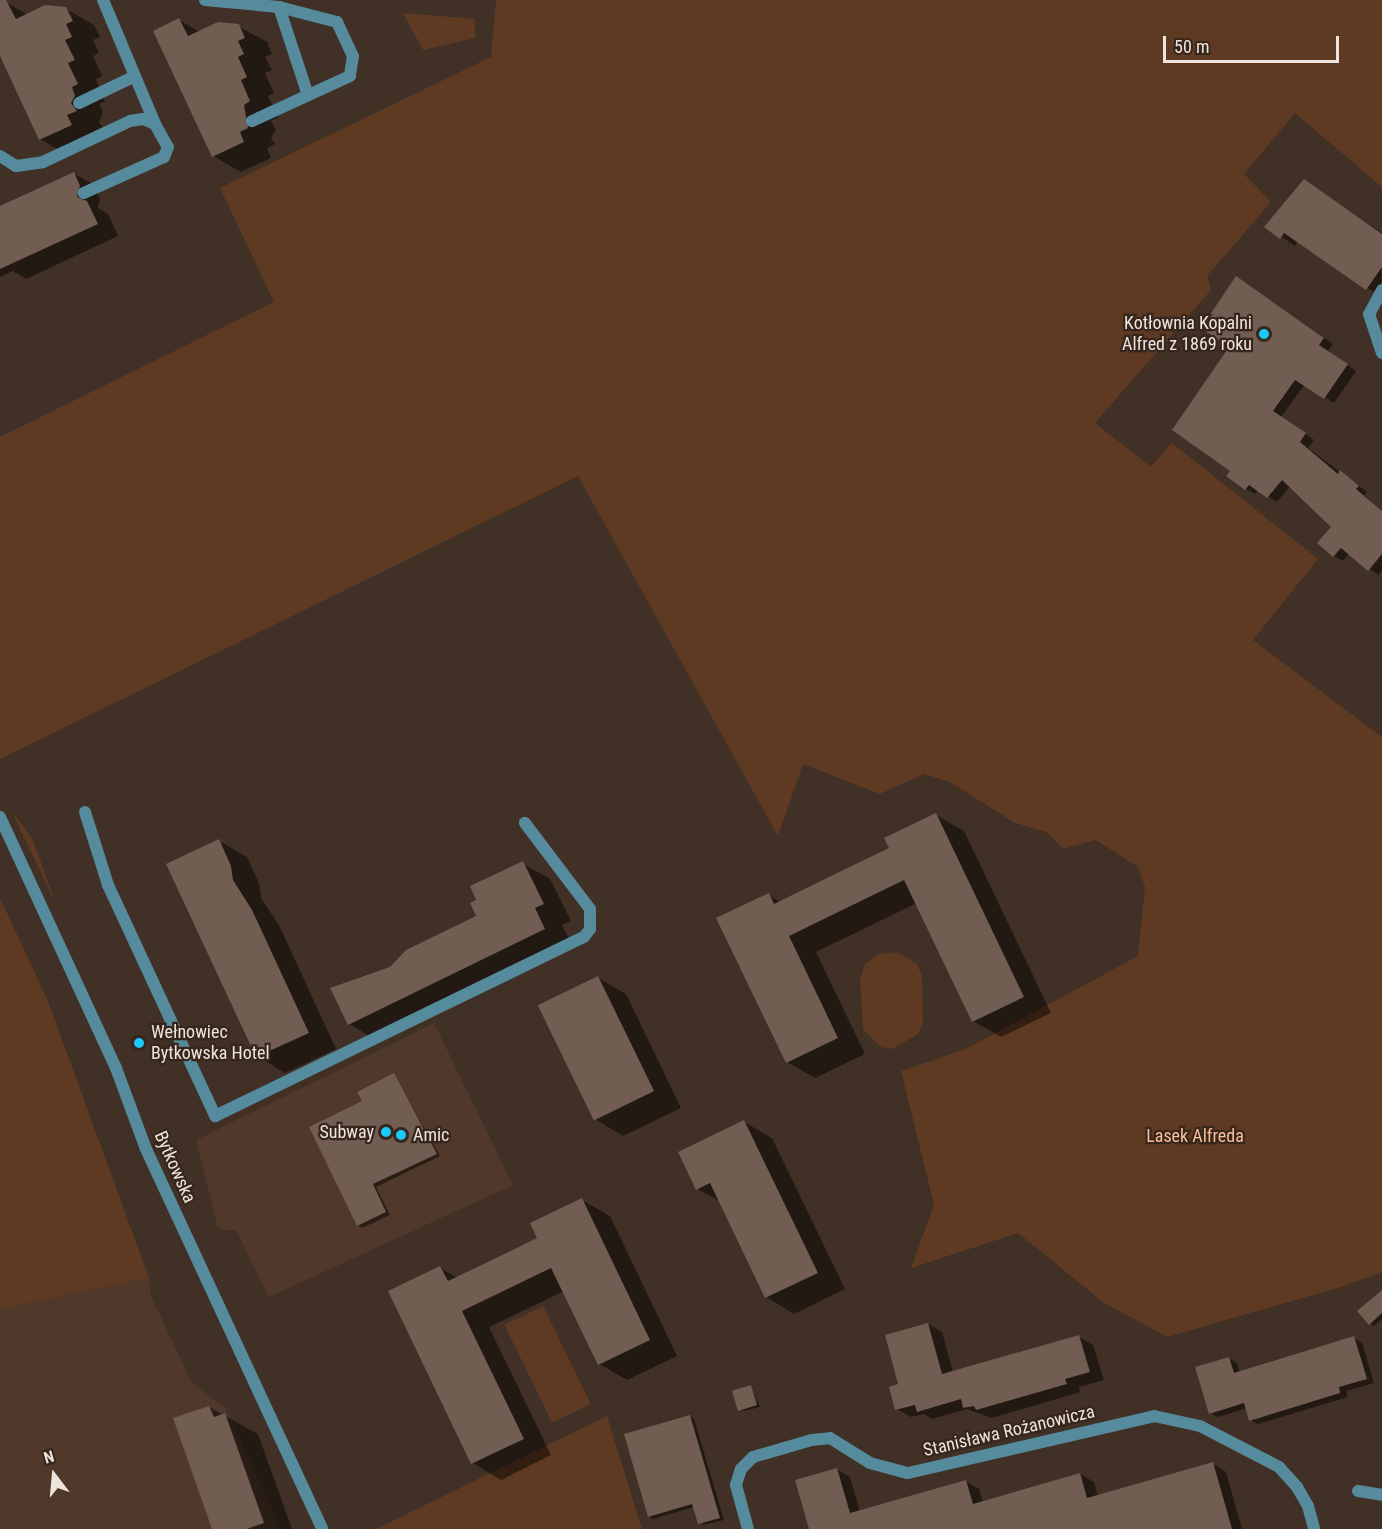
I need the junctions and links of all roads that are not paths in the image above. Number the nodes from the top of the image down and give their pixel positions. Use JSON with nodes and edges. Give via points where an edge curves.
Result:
{"nodes":[{"id":1,"x":103,"y":0,"type":"edge"},
{"id":2,"x":205,"y":0,"type":"edge"},
{"id":3,"x":279,"y":7,"type":"junction"},
{"id":4,"x":135,"y":76,"type":"junction"},
{"id":5,"x":308,"y":95,"type":"junction"},
{"id":6,"x":79,"y":102,"type":"dead end"},
{"id":7,"x":252,"y":121,"type":"dead end"},
{"id":8,"x":155,"y":124,"type":"junction"},
{"id":9,"x":0,"y":156,"type":"edge"},
{"id":10,"x":84,"y":193,"type":"dead end"},
{"id":11,"x":1382,"y":290,"type":"edge"},
{"id":12,"x":1382,"y":353,"type":"edge"},
{"id":13,"x":85,"y":812,"type":"dead end"},
{"id":14,"x":0,"y":817,"type":"edge"},
{"id":15,"x":525,"y":823,"type":"dead end"},
{"id":16,"x":1358,"y":1491,"type":"dead end"},
{"id":17,"x":1382,"y":1496,"type":"edge"},
{"id":18,"x":322,"y":1529,"type":"edge"},
{"id":19,"x":748,"y":1529,"type":"edge"},
{"id":20,"x":1314,"y":1529,"type":"edge"}],
"edges":[{"from":1,"to":4,"type":"street"},
{"from":2,"to":3,"type":"street"},
{"from":3,"to":5,"type":"street"},
{"from":3,"to":5,"type":"street","via":[[337,22],[353,56],[350,76]]},
{"from":4,"to":6,"type":"street"},
{"from":4,"to":8,"type":"street"},
{"from":5,"to":7,"type":"street"},
{"from":8,"to":9,"type":"street","via":[[143,118],[130,120],[43,162],[16,166]]},
{"from":8,"to":10,"type":"street","via":[[168,147],[164,157]]},
{"from":11,"to":12,"type":"street","via":[[1369,314]]},
{"from":13,"to":15,"type":"street","via":[[108,885],[215,1116],[584,937],[590,929],[590,909]]},
{"from":14,"to":18,"type":"street","name":"Bytkowska","via":[[116,1068],[146,1149]]},
{"from":16,"to":17,"type":"street"},
{"from":19,"to":20,"type":"street","name":"Stanisława Rożanowicza","via":[[736,1485],[741,1469],[753,1457],[812,1440],[830,1438],[870,1463],[908,1473],[1154,1416],[1200,1426],[1279,1467],[1298,1487]]}]}
